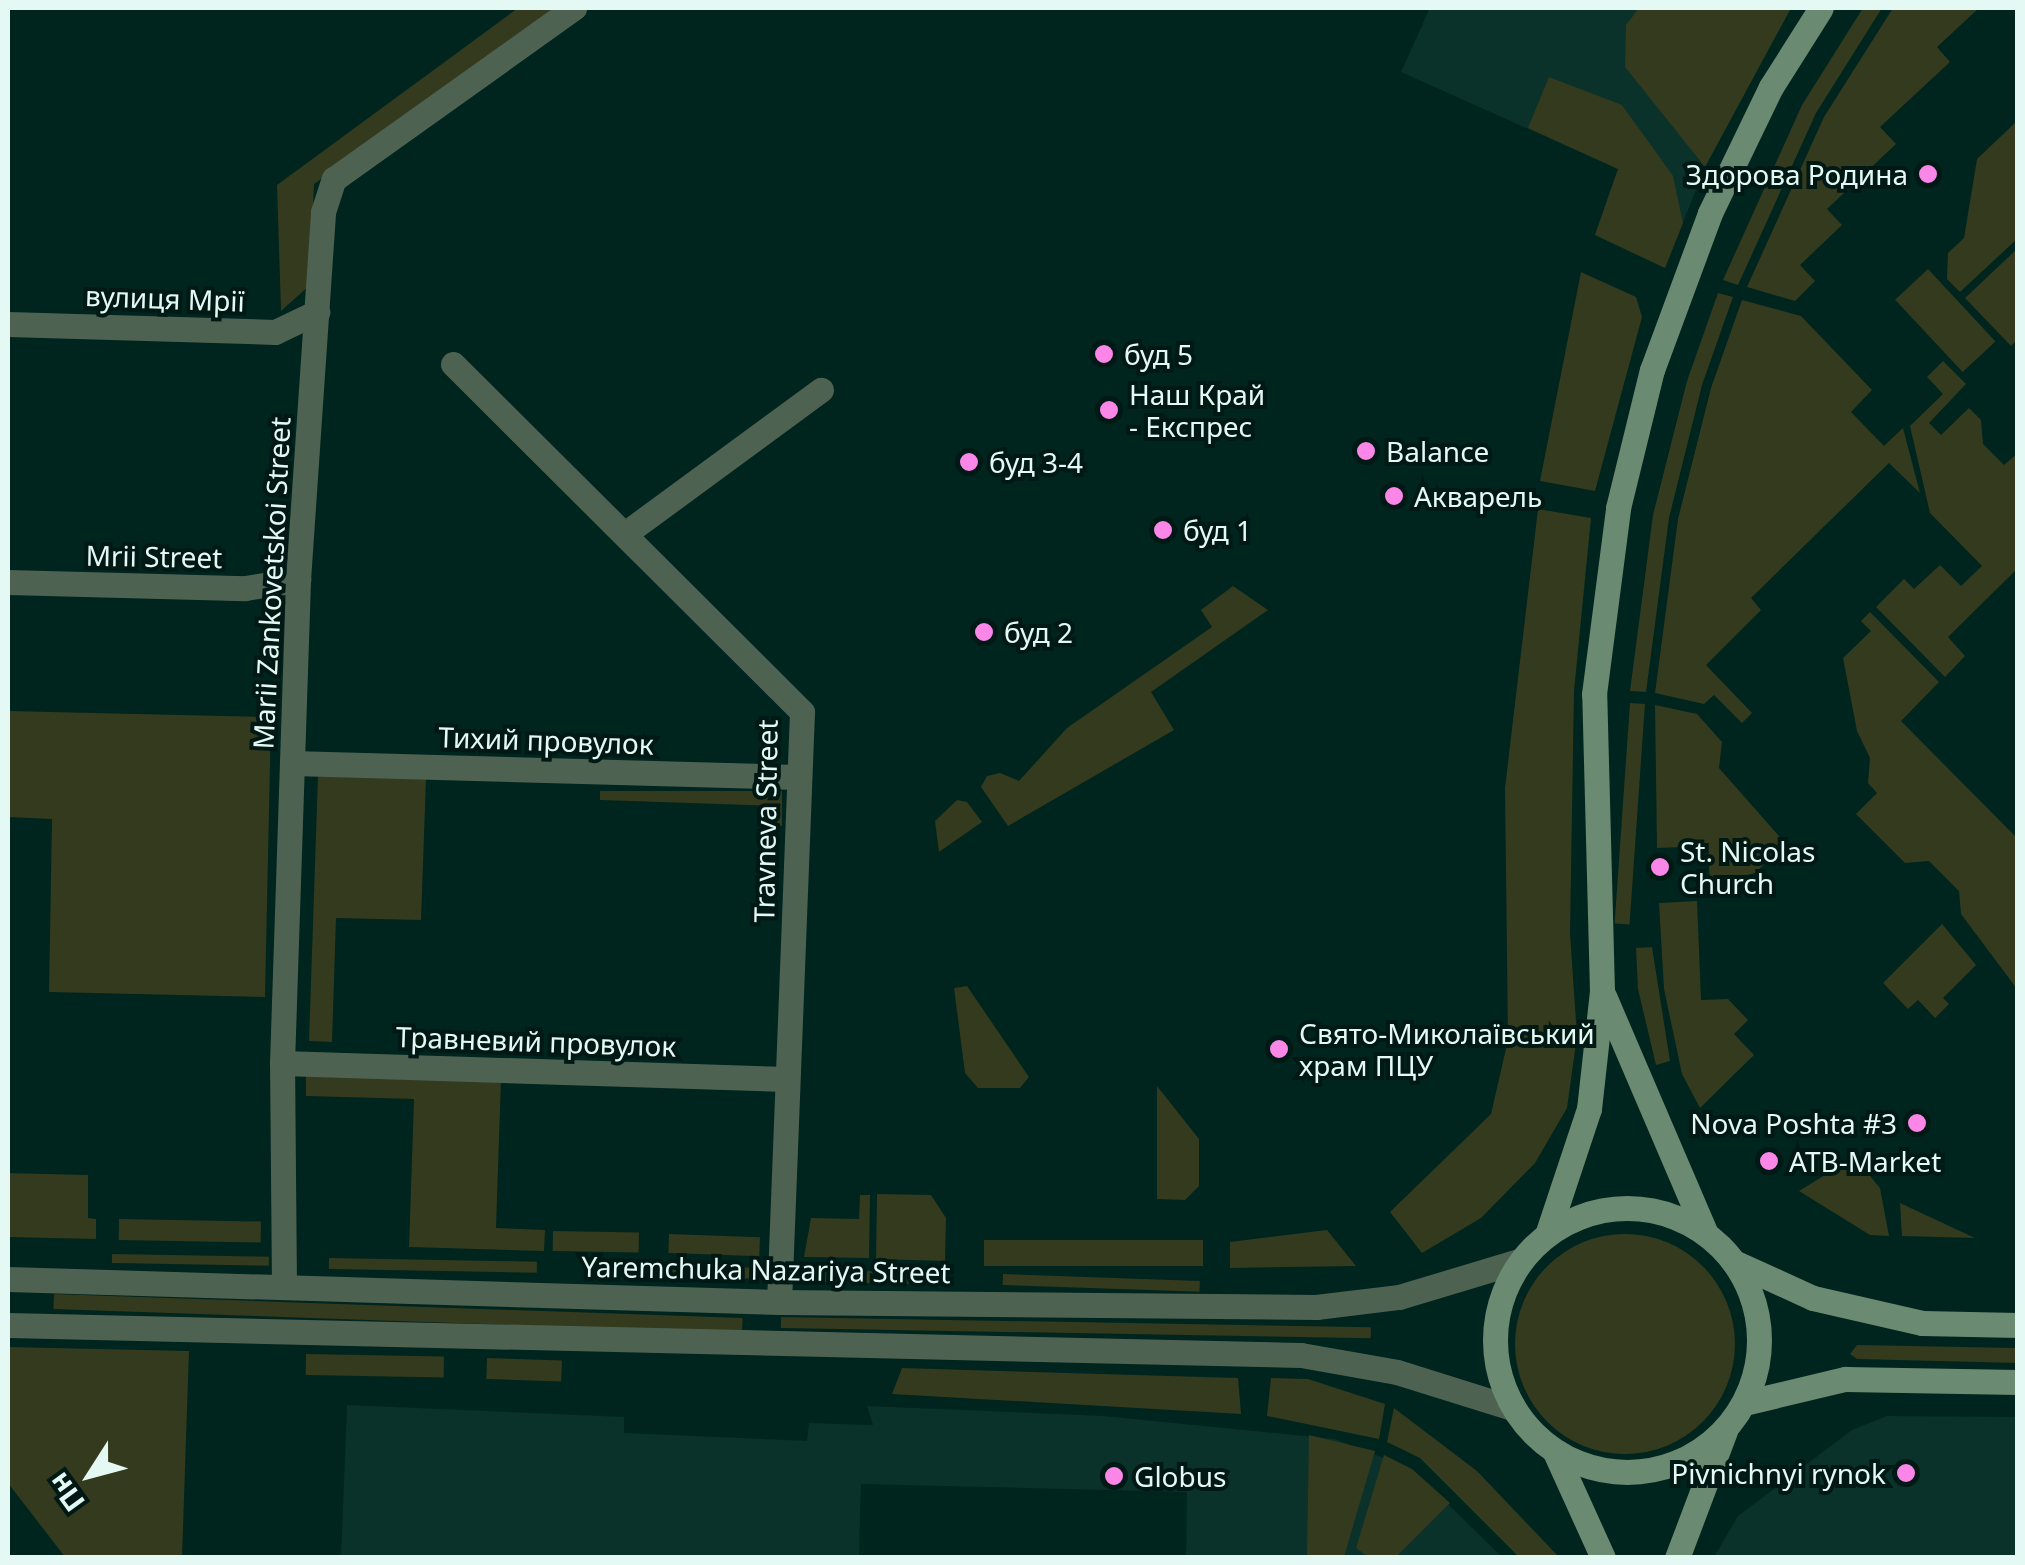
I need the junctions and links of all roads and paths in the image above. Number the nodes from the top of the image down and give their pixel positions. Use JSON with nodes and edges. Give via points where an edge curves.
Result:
{"nodes":[{"id":1,"x":574,"y":8,"type":"edge"},
{"id":2,"x":1821,"y":8,"type":"edge"},
{"id":3,"x":316,"y":312,"type":"junction"},
{"id":4,"x":8,"y":324,"type":"edge"},
{"id":5,"x":452,"y":364,"type":"dead end"},
{"id":6,"x":821,"y":390,"type":"dead end"},
{"id":7,"x":626,"y":533,"type":"junction"},
{"id":8,"x":298,"y":580,"type":"junction"},
{"id":9,"x":8,"y":582,"type":"edge"},
{"id":10,"x":292,"y":763,"type":"junction"},
{"id":11,"x":799,"y":778,"type":"junction"},
{"id":12,"x":1602,"y":992,"type":"junction"},
{"id":13,"x":282,"y":1063,"type":"junction"},
{"id":14,"x":788,"y":1080,"type":"junction"},
{"id":15,"x":1548,"y":1232,"type":"junction"},
{"id":16,"x":1705,"y":1232,"type":"junction"},
{"id":17,"x":1519,"y":1262,"type":"junction"},
{"id":18,"x":1734,"y":1262,"type":"junction"},
{"id":19,"x":8,"y":1279,"type":"edge"},
{"id":20,"x":42,"y":1280,"type":"junction"},
{"id":21,"x":284,"y":1287,"type":"junction"},
{"id":22,"x":769,"y":1301,"type":"junction"},
{"id":23,"x":8,"y":1325,"type":"edge"},
{"id":24,"x":2018,"y":1325,"type":"edge"},
{"id":25,"x":42,"y":1326,"type":"junction"},
{"id":26,"x":758,"y":1346,"type":"junction"},
{"id":27,"x":2018,"y":1382,"type":"edge"},
{"id":28,"x":1744,"y":1403,"type":"junction"},
{"id":29,"x":1512,"y":1408,"type":"junction"},
{"id":30,"x":1726,"y":1428,"type":"junction"},
{"id":31,"x":1555,"y":1452,"type":"junction"},
{"id":32,"x":1603,"y":1558,"type":"edge"},
{"id":33,"x":1677,"y":1558,"type":"edge"}],
"edges":[{"from":1,"to":3,"type":"street","name":"Marii Zankovetskoi Street","via":[[334,179],[324,212]]},
{"from":2,"to":12,"type":"main road","via":[[1771,88],[1710,213],[1652,370],[1618,508],[1594,694]]},
{"from":3,"to":4,"type":"street","name":"вулиця Мрії","via":[[275,332]]},
{"from":3,"to":8,"type":"street","name":"Marii Zankovetskoi Street"},
{"from":5,"to":7,"type":"street","name":"Travneva Street"},
{"from":6,"to":7,"type":"street"},
{"from":7,"to":11,"type":"street","name":"Travneva Street","via":[[802,712]]},
{"from":8,"to":9,"type":"street","name":"Mrii Street","via":[[245,588]]},
{"from":8,"to":10,"type":"street","name":"Marii Zankovetskoi Street"},
{"from":10,"to":11,"type":"street","name":"Тихий провулок"},
{"from":10,"to":13,"type":"street","name":"Marii Zankovetskoi Street"},
{"from":11,"to":14,"type":"street","name":"Travneva Street"},
{"from":12,"to":15,"type":"main road","via":[[1590,1110]]},
{"from":12,"to":16,"type":"main road"},
{"from":13,"to":14,"type":"street","name":"Травневий провулок"},
{"from":13,"to":21,"type":"street","name":"Marii Zankovetskoi Street"},
{"from":14,"to":22,"type":"street","name":"Travneva Street"},
{"from":15,"to":16,"type":"main road","via":[[1585,1213],[1626,1206],[1668,1213]]},
{"from":15,"to":17,"type":"main road"},
{"from":16,"to":18,"type":"main road"},
{"from":17,"to":22,"type":"street","name":"Yaremchuka Nazariya Street","via":[[1400,1297],[1316,1307]]},
{"from":17,"to":29,"type":"main road","via":[[1495,1318],[1497,1364]]},
{"from":18,"to":24,"type":"main road","via":[[1813,1298],[1904,1318]]},
{"from":18,"to":28,"type":"main road","via":[[1758,1316],[1760,1346]]},
{"from":19,"to":20,"type":"street","name":"Yaremchuka Nazariya Street"},
{"from":20,"to":21,"type":"street","name":"Yaremchuka Nazariya Street"},
{"from":20,"to":25,"type":"street"},
{"from":21,"to":22,"type":"street","name":"Yaremchuka Nazariya Street"},
{"from":22,"to":26,"type":"street","name":"Travneva Street"},
{"from":23,"to":25,"type":"street"},
{"from":25,"to":26,"type":"street"},
{"from":26,"to":29,"type":"street","via":[[1301,1355],[1396,1372]]},
{"from":27,"to":28,"type":"main road","via":[[1845,1379]]},
{"from":28,"to":30,"type":"main road"},
{"from":29,"to":31,"type":"main road"},
{"from":30,"to":31,"type":"main road","via":[[1698,1452],[1645,1470],[1590,1468]]},
{"from":30,"to":33,"type":"main road"},
{"from":31,"to":32,"type":"main road"}]}
